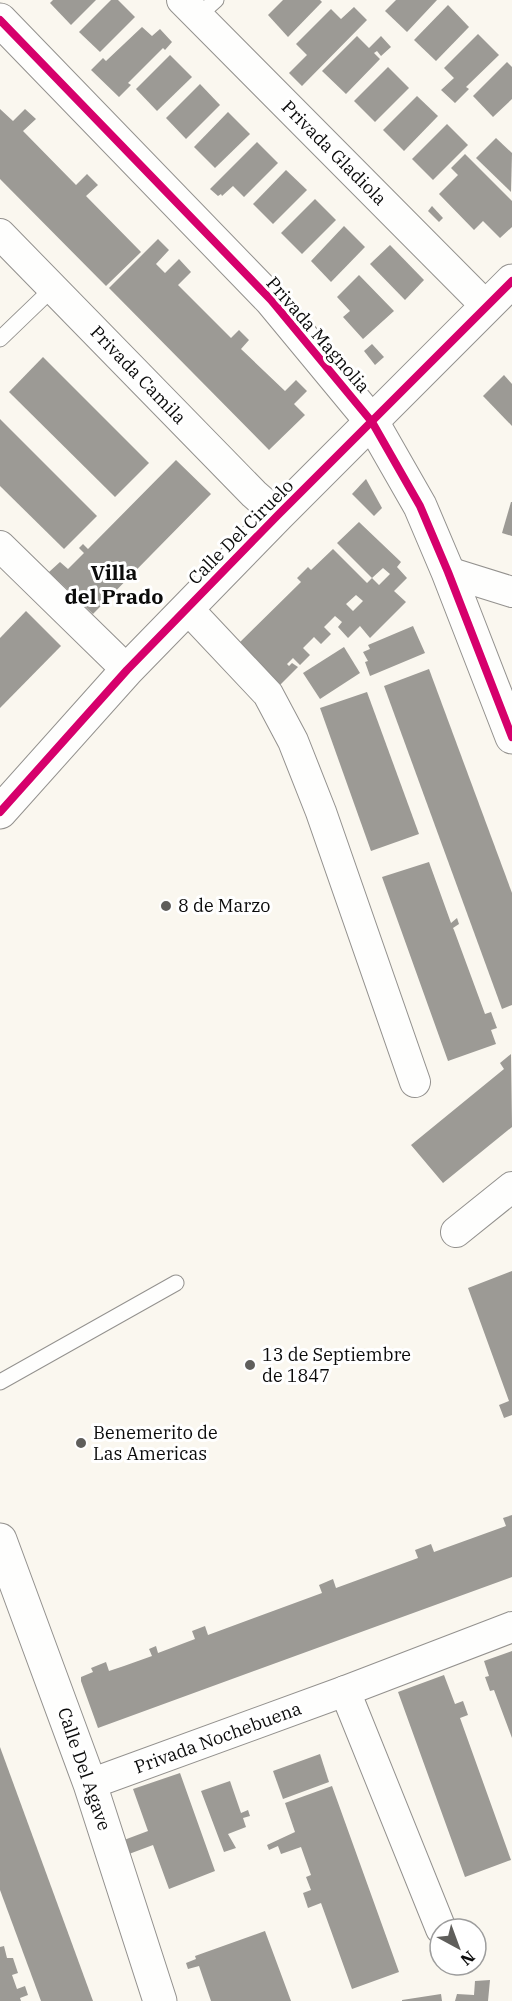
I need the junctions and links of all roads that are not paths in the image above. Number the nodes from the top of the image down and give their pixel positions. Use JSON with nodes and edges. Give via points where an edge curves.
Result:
{"nodes":[{"id":1,"x":198,"y":6,"type":"edge"},
{"id":2,"x":0,"y":20,"type":"edge"},
{"id":3,"x":0,"y":234,"type":"edge"},
{"id":4,"x":512,"y":280,"type":"edge"},
{"id":5,"x":53,"y":288,"type":"junction"},
{"id":6,"x":486,"y":306,"type":"junction"},
{"id":7,"x":0,"y":339,"type":"edge"},
{"id":8,"x":372,"y":422,"type":"junction"},
{"id":9,"x":278,"y":515,"type":"junction"},
{"id":10,"x":0,"y":546,"type":"edge"},
{"id":11,"x":448,"y":572,"type":"junction"},
{"id":12,"x":512,"y":592,"type":"edge"},
{"id":13,"x":187,"y":608,"type":"junction"},
{"id":14,"x":127,"y":670,"type":"junction"},
{"id":15,"x":512,"y":737,"type":"edge"},
{"id":16,"x":0,"y":812,"type":"edge"},
{"id":17,"x":415,"y":1082,"type":"dead end"},
{"id":18,"x":512,"y":1187,"type":"edge"},
{"id":19,"x":456,"y":1232,"type":"dead end"},
{"id":20,"x":176,"y":1282,"type":"dead end"},
{"id":21,"x":0,"y":1382,"type":"edge"},
{"id":22,"x":0,"y":1540,"type":"edge"},
{"id":23,"x":512,"y":1627,"type":"edge"},
{"id":24,"x":345,"y":1691,"type":"junction"},
{"id":25,"x":90,"y":1784,"type":"junction"},
{"id":26,"x":436,"y":1917,"type":"edge"},
{"id":27,"x":160,"y":2001,"type":"edge"}],
"edges":[{"from":1,"to":6,"type":"street","name":"Privada Gladiola"},
{"from":2,"to":8,"type":"street","name":"Privada Magnolia","via":[[271,300]]},
{"from":3,"to":5,"type":"street","name":"Privada Camila"},
{"from":4,"to":6,"type":"street","name":"Calle Del Ciruelo"},
{"from":5,"to":7,"type":"lane"},
{"from":5,"to":9,"type":"street","name":"Privada Camila"},
{"from":6,"to":8,"type":"street","name":"Calle Del Ciruelo"},
{"from":8,"to":9,"type":"street","name":"Calle Del Ciruelo"},
{"from":8,"to":11,"type":"street","name":"Privada Magnolia","via":[[420,506]]},
{"from":9,"to":13,"type":"street","name":"Calle Del Ciruelo"},
{"from":10,"to":14,"type":"street"},
{"from":11,"to":12,"type":"street"},
{"from":11,"to":15,"type":"street","name":"Privada Magnolia"},
{"from":13,"to":14,"type":"street","name":"Calle Del Ciruelo"},
{"from":13,"to":17,"type":"street","via":[[268,694],[293,741]]},
{"from":14,"to":16,"type":"street","name":"Calle Del Ciruelo"},
{"from":18,"to":19,"type":"street"},
{"from":20,"to":21,"type":"lane"},
{"from":22,"to":25,"type":"street","name":"Calle Del Agave"},
{"from":23,"to":24,"type":"street","name":"Privada Nochebuena"},
{"from":24,"to":25,"type":"street","name":"Privada Nochebuena"},
{"from":24,"to":26,"type":"street"},
{"from":25,"to":27,"type":"street","name":"Calle Del Agave"}]}
